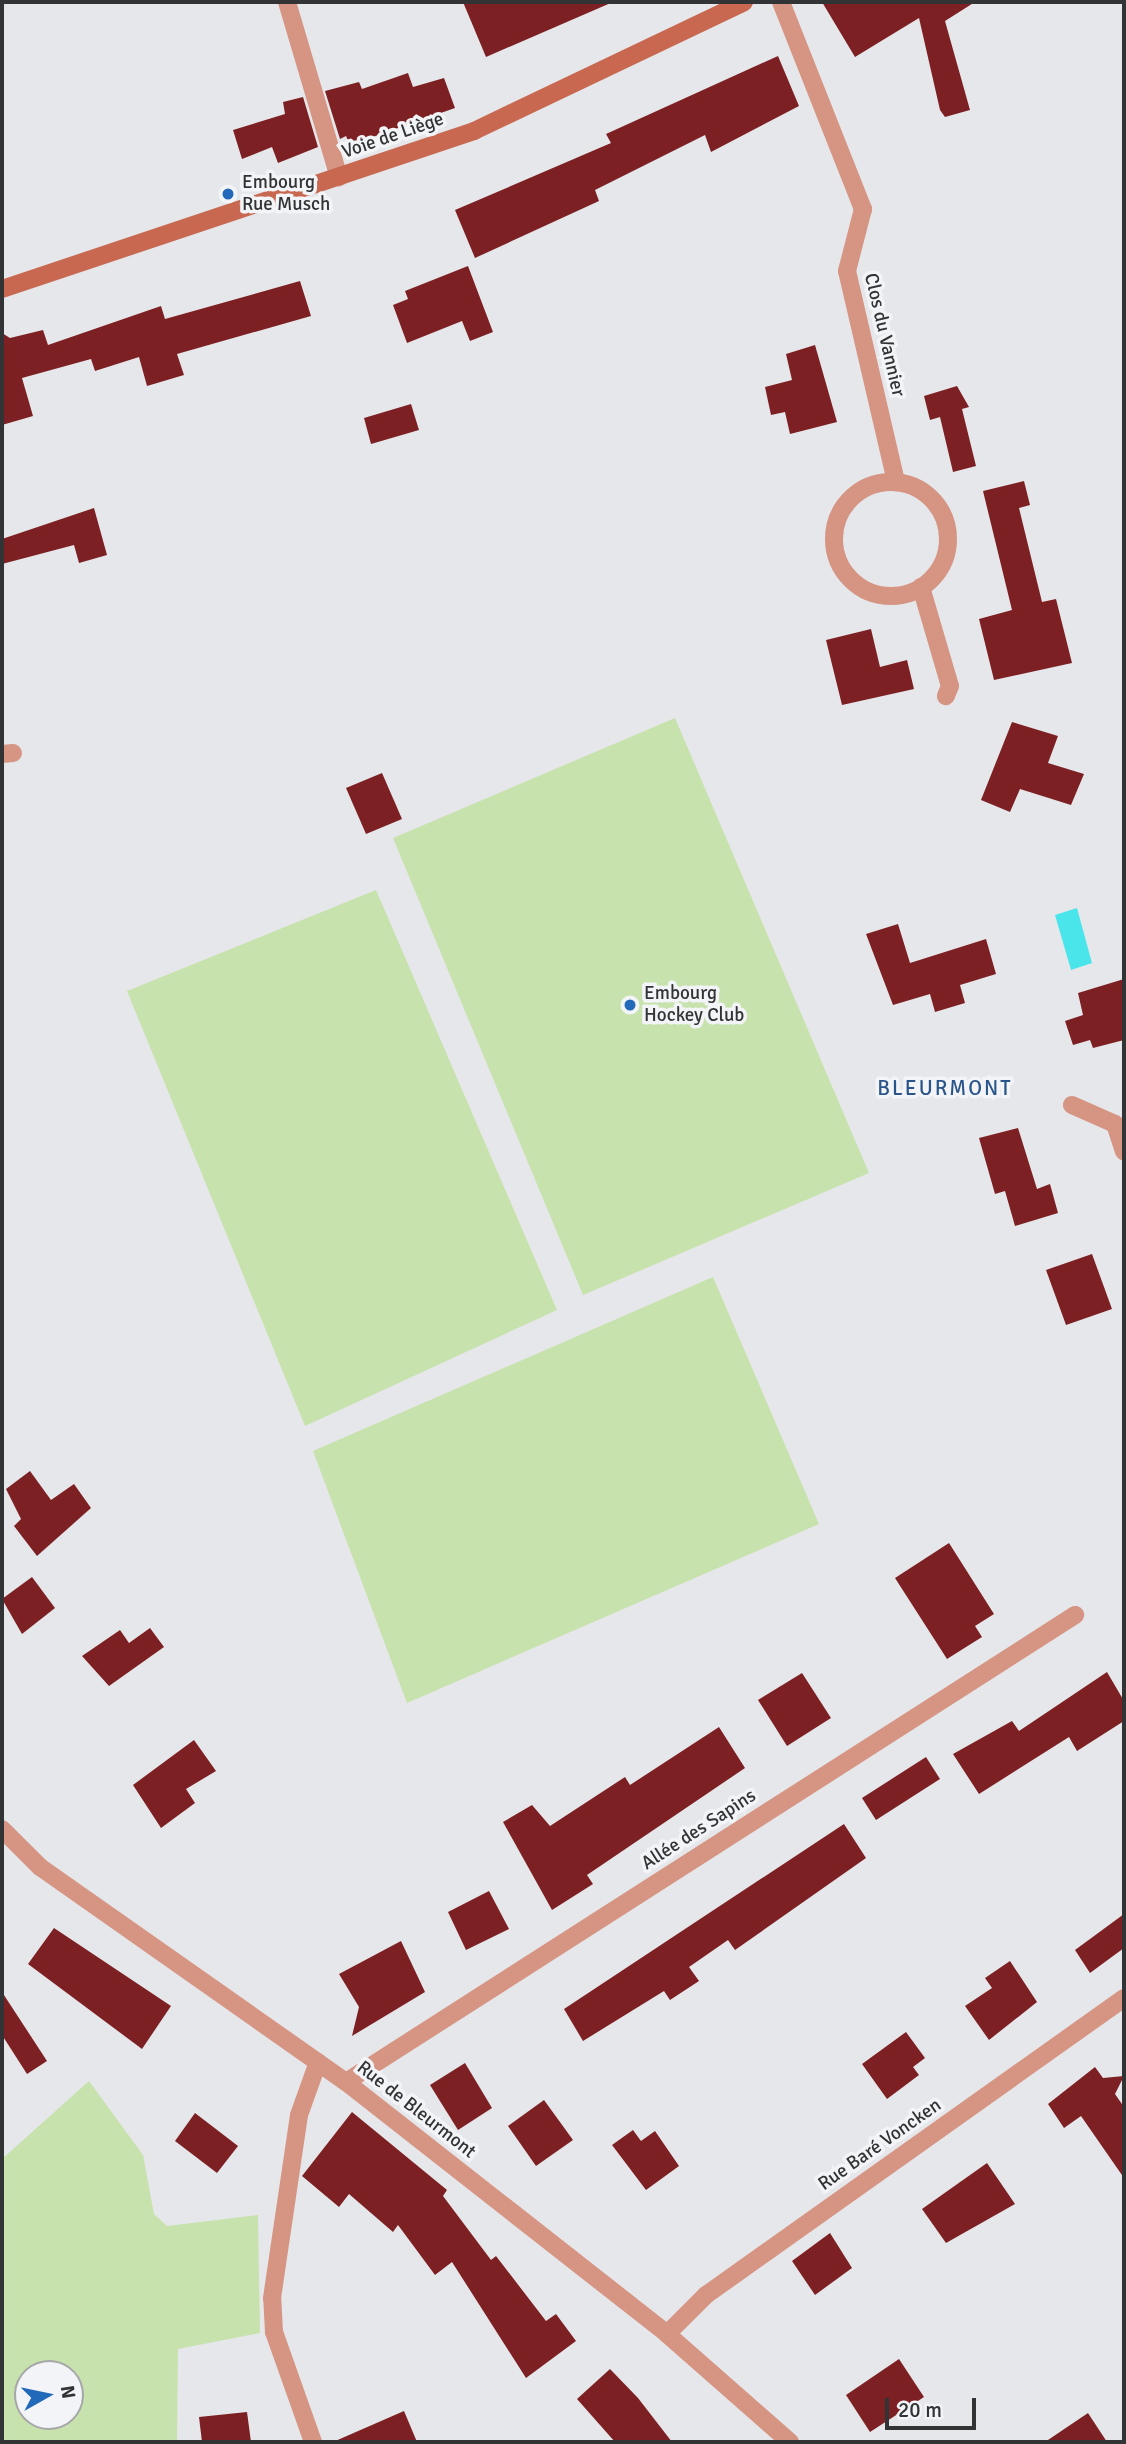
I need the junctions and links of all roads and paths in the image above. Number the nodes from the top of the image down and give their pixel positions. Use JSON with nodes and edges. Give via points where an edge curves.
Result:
{"nodes":[{"id":1,"x":287,"y":2,"type":"edge"},
{"id":2,"x":744,"y":2,"type":"edge"},
{"id":3,"x":781,"y":2,"type":"edge"},
{"id":4,"x":339,"y":177,"type":"junction"},
{"id":5,"x":2,"y":289,"type":"edge"},
{"id":6,"x":896,"y":482,"type":"junction"},
{"id":7,"x":920,"y":587,"type":"junction"},
{"id":8,"x":946,"y":696,"type":"dead end"},
{"id":9,"x":1072,"y":1105,"type":"dead end"},
{"id":10,"x":1124,"y":1152,"type":"edge"},
{"id":11,"x":1075,"y":1615,"type":"dead end"},
{"id":12,"x":2,"y":1829,"type":"edge"},
{"id":13,"x":1124,"y":1998,"type":"edge"},
{"id":14,"x":318,"y":2062,"type":"junction"},
{"id":15,"x":346,"y":2082,"type":"junction"},
{"id":16,"x":667,"y":2334,"type":"junction"},
{"id":17,"x":313,"y":2442,"type":"edge"},
{"id":18,"x":790,"y":2442,"type":"edge"}],
"edges":[{"from":1,"to":4,"type":"street"},
{"from":2,"to":4,"type":"street","name":"Voie de Liège","via":[[474,131]]},
{"from":3,"to":6,"type":"street","name":"Clos du Vannier","via":[[863,209],[846,271]]},
{"from":4,"to":5,"type":"street","name":"Voie de Liège"},
{"from":6,"to":7,"type":"street","via":[[925,493],[944,519],[946,555]]},
{"from":6,"to":7,"type":"street","via":[[877,484],[849,501],[834,546],[849,576],[875,595]]},
{"from":7,"to":8,"type":"street","via":[[950,686]]},
{"from":9,"to":10,"type":"street","via":[[1115,1124]]},
{"from":11,"to":15,"type":"street","name":"Allée des Sapins"},
{"from":12,"to":14,"type":"street","name":"Rue de Bleurmont","via":[[40,1867]]},
{"from":13,"to":16,"type":"street","name":"Rue Baré Voncken","via":[[706,2295]]},
{"from":14,"to":15,"type":"street","name":"Rue de Bleurmont"},
{"from":14,"to":17,"type":"street","via":[[299,2116],[272,2298],[274,2332]]},
{"from":15,"to":16,"type":"street","name":"Rue de Bleurmont"},
{"from":16,"to":18,"type":"street","name":"Rue de Bleurmont"}]}
